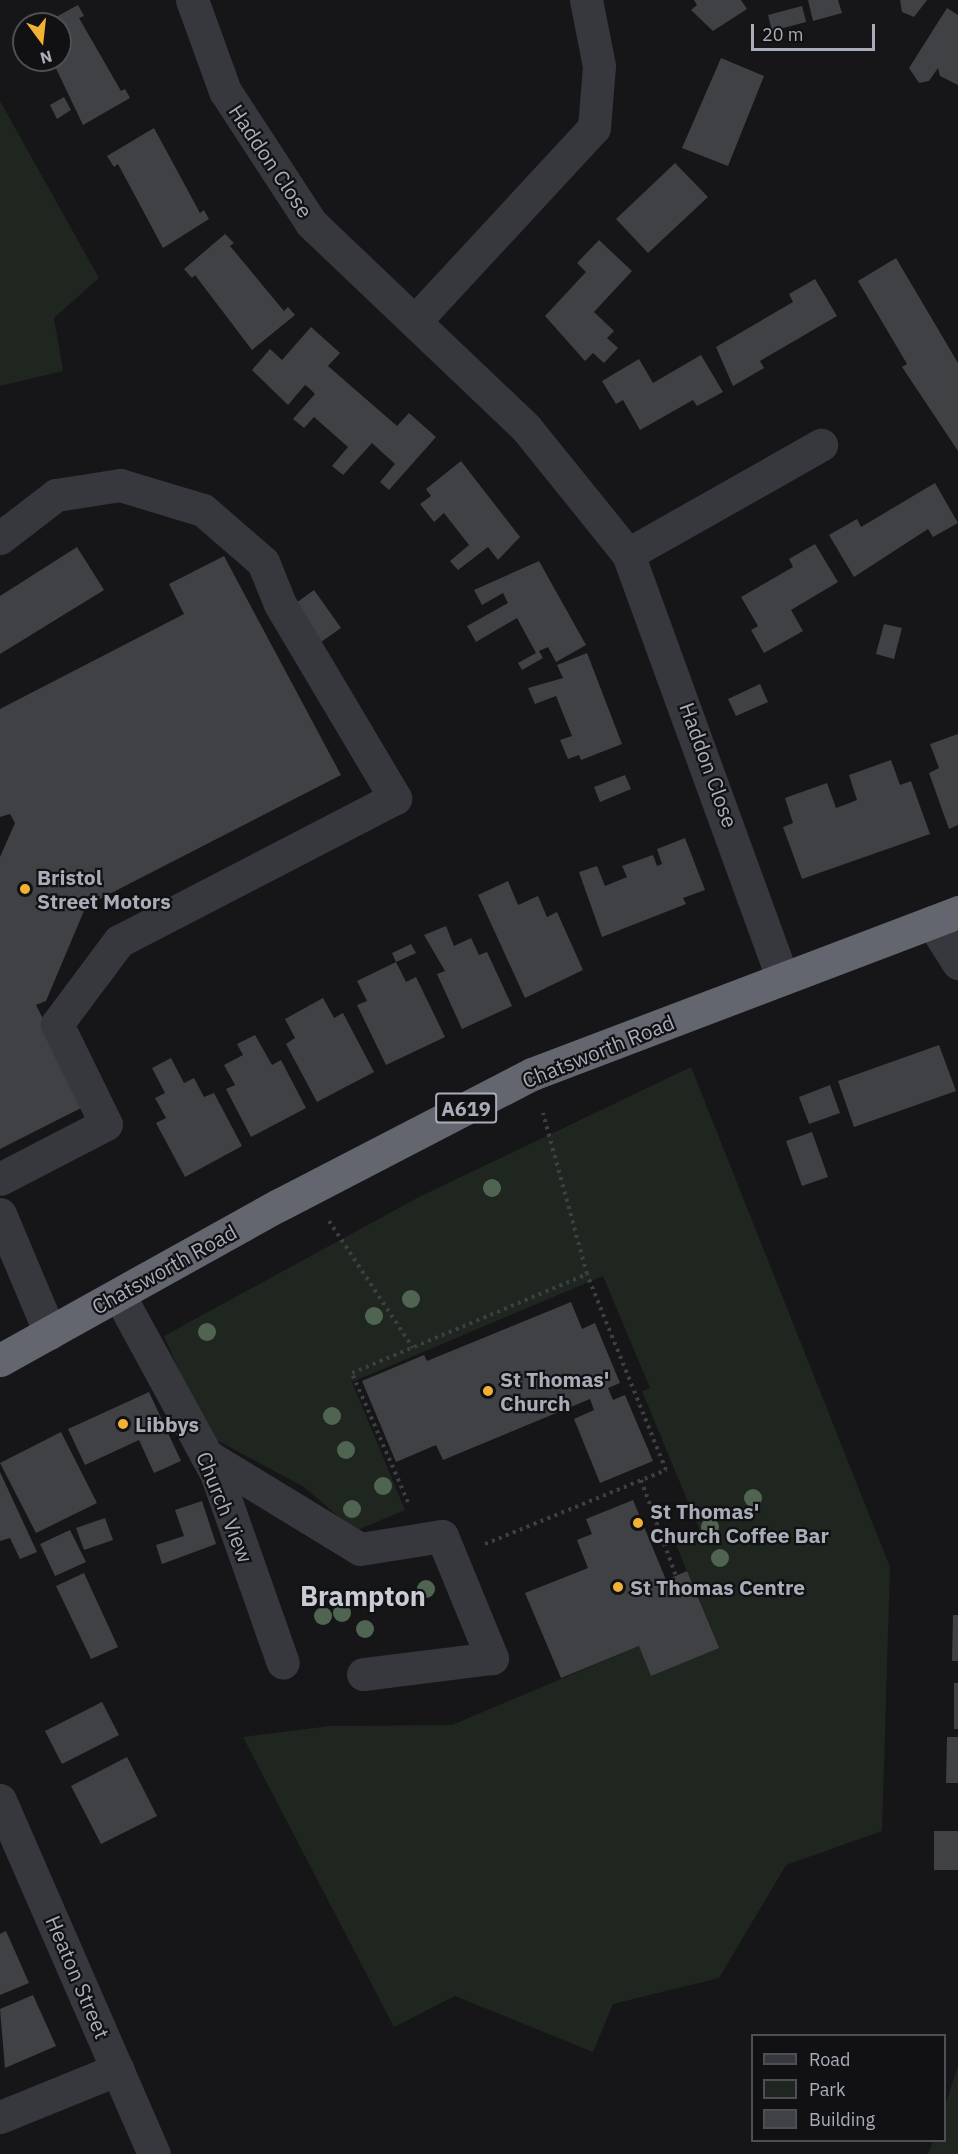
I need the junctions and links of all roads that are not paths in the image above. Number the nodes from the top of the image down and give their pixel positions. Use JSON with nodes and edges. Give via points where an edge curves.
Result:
{"nodes":[{"id":1,"x":192,"y":0,"type":"edge"},
{"id":2,"x":586,"y":0,"type":"edge"},
{"id":3,"x":415,"y":321,"type":"junction"},
{"id":4,"x":821,"y":445,"type":"dead end"},
{"id":5,"x":0,"y":538,"type":"edge"},
{"id":6,"x":628,"y":554,"type":"junction"},
{"id":7,"x":945,"y":917,"type":"edge"},
{"id":8,"x":958,"y":963,"type":"edge"},
{"id":9,"x":783,"y":979,"type":"junction"},
{"id":10,"x":0,"y":1179,"type":"edge"},
{"id":11,"x":0,"y":1214,"type":"edge"},
{"id":12,"x":119,"y":1295,"type":"junction"},
{"id":13,"x":51,"y":1332,"type":"junction"},
{"id":14,"x":0,"y":1360,"type":"edge"},
{"id":15,"x":206,"y":1455,"type":"junction"},
{"id":16,"x":283,"y":1663,"type":"dead end"},
{"id":17,"x":363,"y":1674,"type":"dead end"},
{"id":18,"x":0,"y":1800,"type":"edge"},
{"id":19,"x":118,"y":2069,"type":"junction"},
{"id":20,"x":0,"y":2117,"type":"edge"},
{"id":21,"x":154,"y":2154,"type":"edge"}],
"edges":[{"from":1,"to":3,"type":"street","name":"Haddon Close","via":[[225,91],[265,160],[311,223]]},
{"from":2,"to":3,"type":"street","via":[[599,66],[594,128]]},
{"from":3,"to":6,"type":"street","name":"Haddon Close","via":[[527,429]]},
{"from":4,"to":6,"type":"street"},
{"from":5,"to":10,"type":"street","via":[[56,495],[120,485],[203,510],[263,562],[280,604],[395,798],[119,941],[57,1024],[106,1124]]},
{"from":6,"to":9,"type":"street","name":"Haddon Close"},
{"from":7,"to":8,"type":"street"},
{"from":7,"to":9,"type":"highway","name":"Chatsworth Road","number":"A619"},
{"from":9,"to":12,"type":"highway","name":"Chatsworth Road","number":"A619","via":[[532,1074],[308,1190]]},
{"from":11,"to":13,"type":"street"},
{"from":12,"to":13,"type":"highway","name":"Chatsworth Road","number":"A619"},
{"from":12,"to":15,"type":"street","name":"Church View"},
{"from":13,"to":14,"type":"highway","name":"Chatsworth Road","number":"A619"},
{"from":15,"to":16,"type":"street","name":"Church View"},
{"from":15,"to":17,"type":"street","via":[[360,1549],[442,1536],[492,1658]]},
{"from":18,"to":19,"type":"street","name":"Heaton Street"},
{"from":19,"to":20,"type":"street"},
{"from":19,"to":21,"type":"street","name":"Heaton Street"}]}
